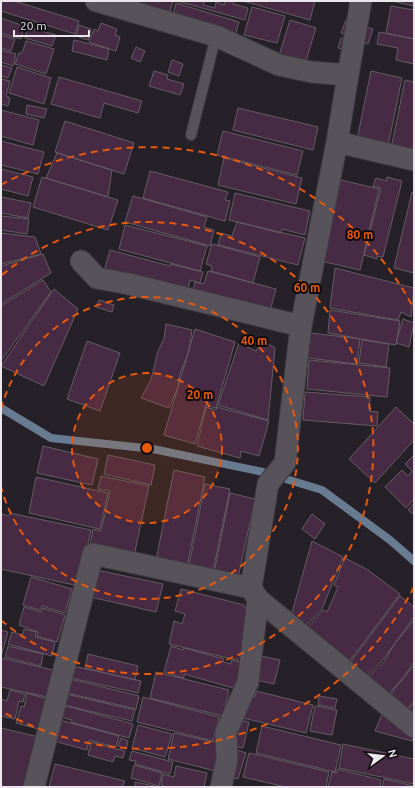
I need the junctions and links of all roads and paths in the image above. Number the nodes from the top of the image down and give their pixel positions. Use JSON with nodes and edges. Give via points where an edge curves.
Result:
{"nodes":[{"id":1,"x":96,"y":1,"type":"edge"},
{"id":2,"x":361,"y":1,"type":"edge"},
{"id":3,"x":216,"y":36,"type":"junction"},
{"id":4,"x":348,"y":75,"type":"junction"},
{"id":5,"x":191,"y":134,"type":"dead end"},
{"id":6,"x":338,"y":142,"type":"junction"},
{"id":7,"x":414,"y":160,"type":"edge"},
{"id":8,"x":81,"y":260,"type":"dead end"},
{"id":9,"x":302,"y":326,"type":"junction"},
{"id":10,"x":255,"y":594,"type":"junction"},
{"id":11,"x":414,"y":727,"type":"edge"},
{"id":12,"x":34,"y":787,"type":"edge"},
{"id":13,"x":221,"y":787,"type":"edge"}],
"edges":[{"from":1,"to":3,"type":"street"},
{"from":2,"to":4,"type":"street"},
{"from":3,"to":4,"type":"street","via":[[279,64],[312,72]]},
{"from":3,"to":5,"type":"lane"},
{"from":4,"to":6,"type":"street"},
{"from":6,"to":7,"type":"street"},
{"from":6,"to":9,"type":"street"},
{"from":8,"to":9,"type":"street","via":[[97,278]]},
{"from":9,"to":10,"type":"street","via":[[285,463],[268,484]]},
{"from":10,"to":11,"type":"street"},
{"from":10,"to":12,"type":"street","via":[[93,554]]},
{"from":10,"to":13,"type":"street","via":[[248,682],[226,732],[227,760]]}]}
